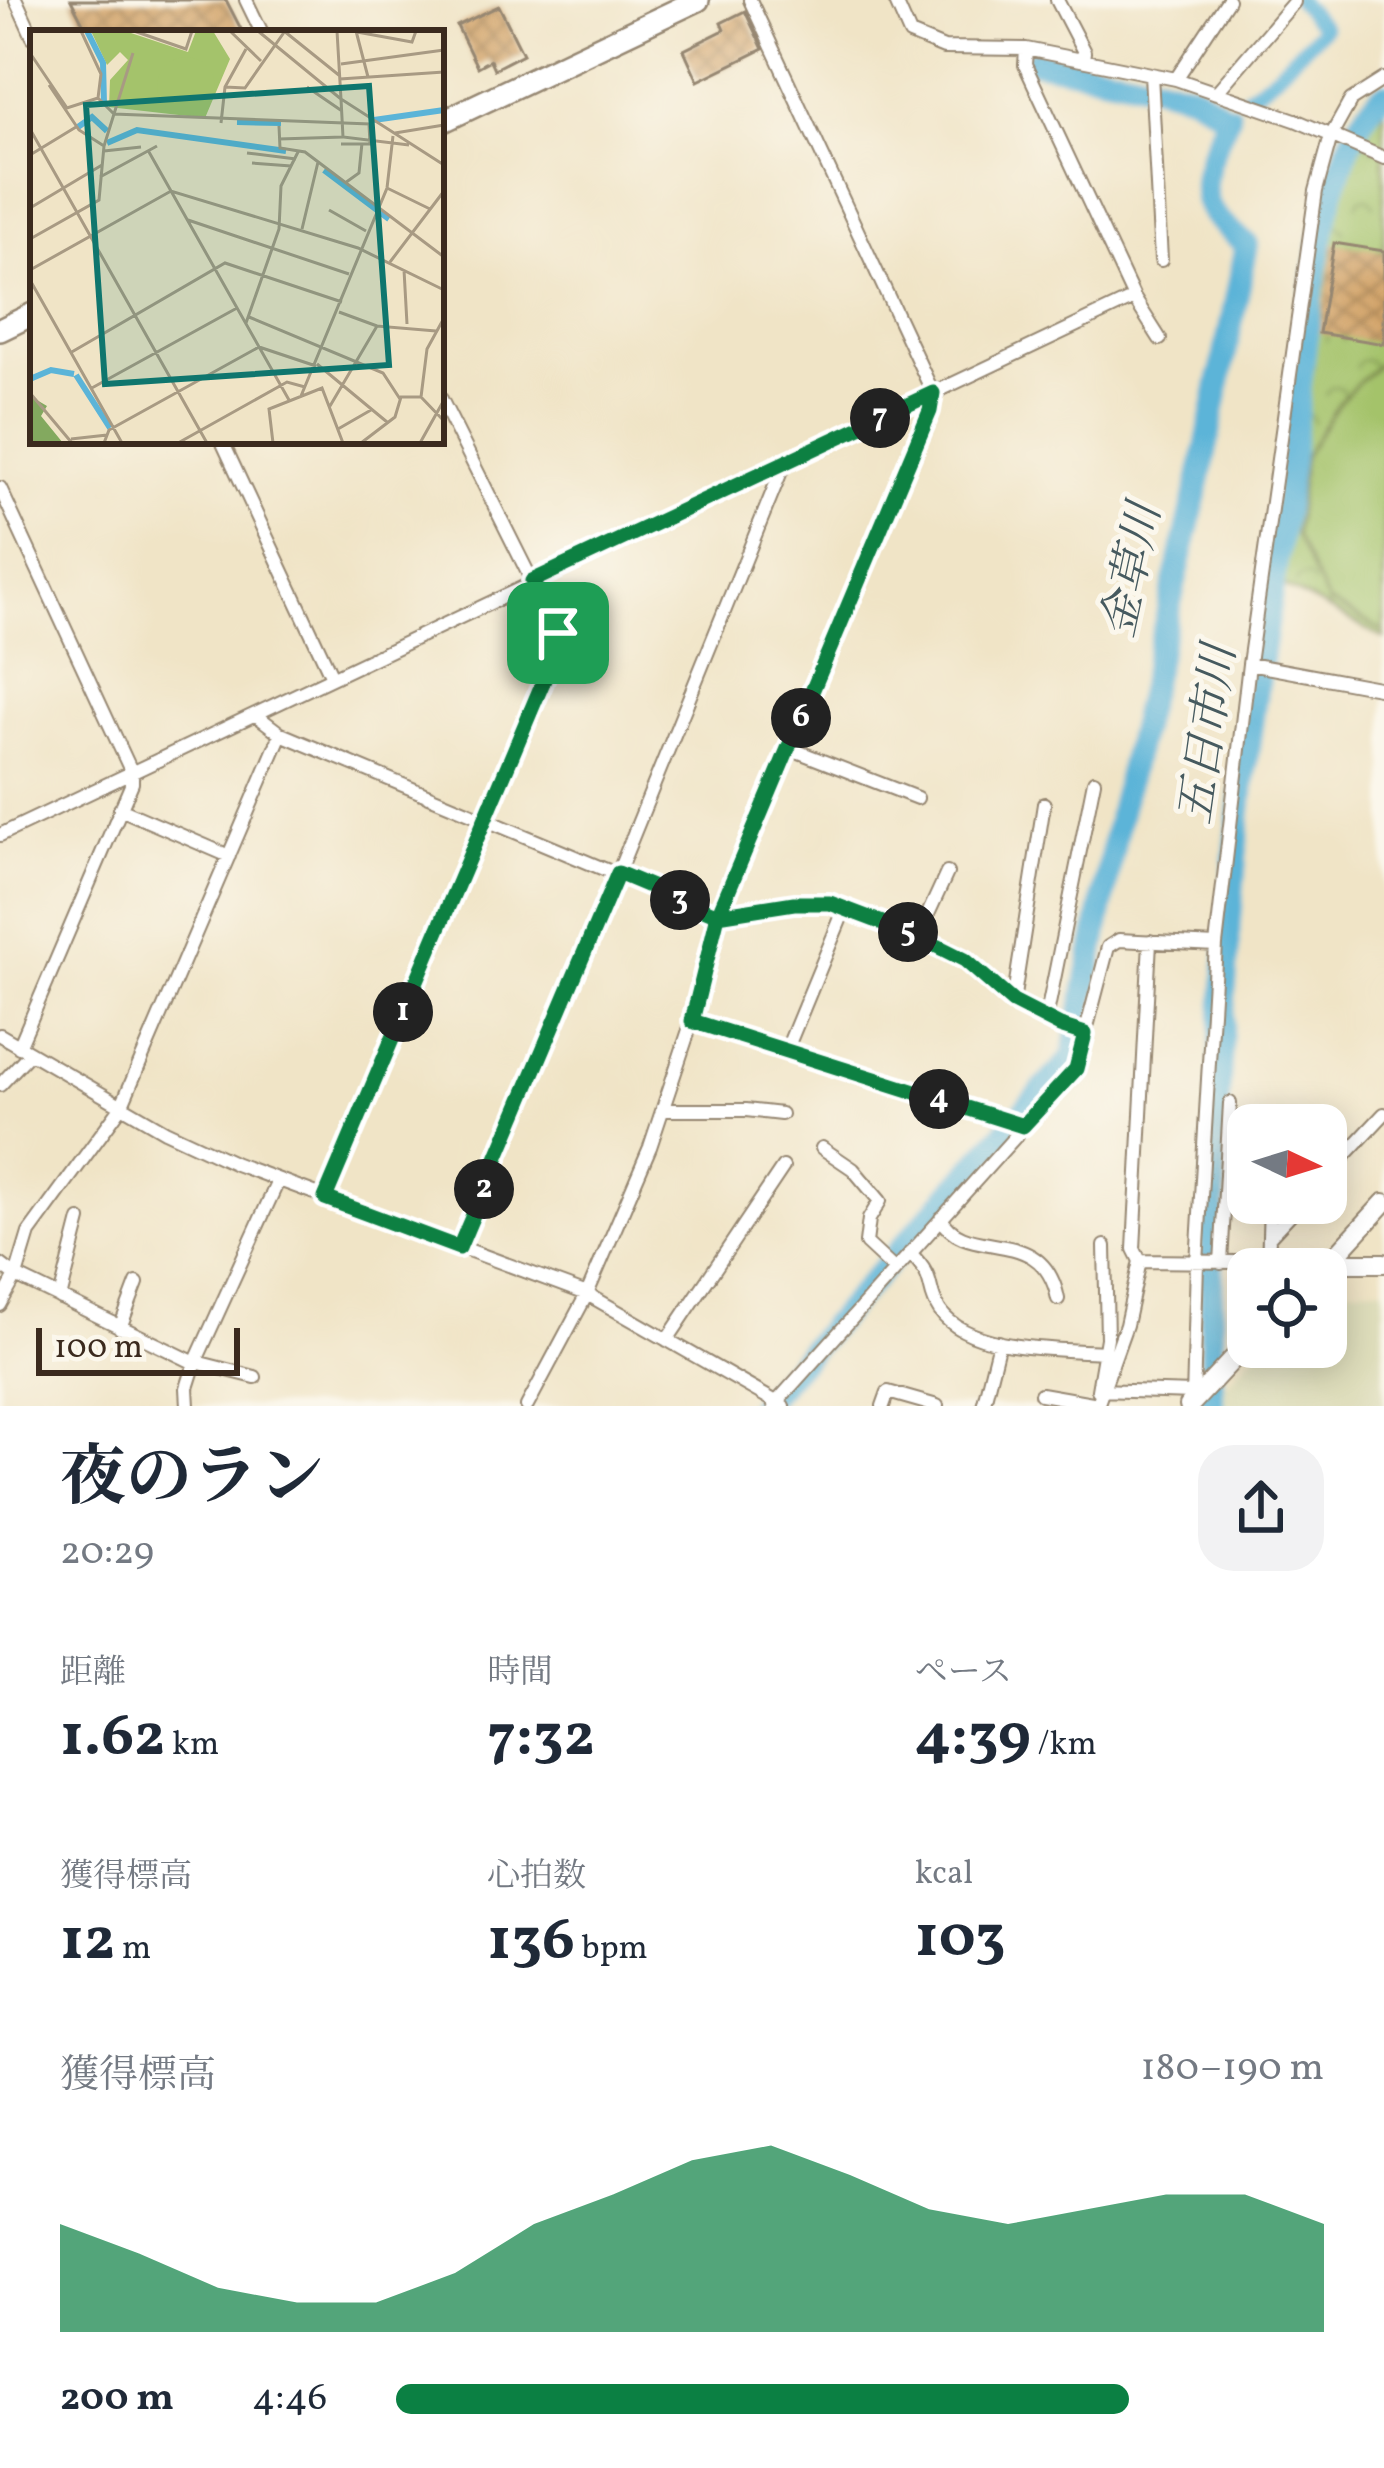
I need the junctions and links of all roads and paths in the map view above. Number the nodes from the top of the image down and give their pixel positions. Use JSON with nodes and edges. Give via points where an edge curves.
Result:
{"nodes":[{"id":1,"x":16,"y":0,"type":"edge"},
{"id":2,"x":246,"y":0,"type":"edge"},
{"id":3,"x":698,"y":0,"type":"edge"},
{"id":4,"x":750,"y":0,"type":"edge"},
{"id":5,"x":895,"y":0,"type":"edge"},
{"id":6,"x":1057,"y":0,"type":"edge"},
{"id":7,"x":1228,"y":0,"type":"edge"},
{"id":8,"x":1294,"y":2,"type":"edge"},
{"id":9,"x":30,"y":30,"type":"edge"},
{"id":10,"x":261,"y":30,"type":"edge"},
{"id":11,"x":1026,"y":49,"type":"junction"},
{"id":12,"x":1083,"y":60,"type":"junction"},
{"id":13,"x":1151,"y":74,"type":"junction"},
{"id":14,"x":1175,"y":79,"type":"junction"},
{"id":15,"x":1384,"y":79,"type":"edge"},
{"id":16,"x":1216,"y":93,"type":"junction"},
{"id":17,"x":444,"y":121,"type":"edge"},
{"id":18,"x":1330,"y":136,"type":"junction"},
{"id":19,"x":1384,"y":158,"type":"edge"},
{"id":20,"x":1161,"y":260,"type":"dead end"},
{"id":21,"x":1134,"y":298,"type":"junction"},
{"id":22,"x":30,"y":315,"type":"edge"},
{"id":23,"x":0,"y":330,"type":"edge"},
{"id":24,"x":1160,"y":340,"type":"dead end"},
{"id":25,"x":933,"y":393,"type":"junction"},
{"id":26,"x":444,"y":405,"type":"edge"},
{"id":27,"x":223,"y":444,"type":"edge"},
{"id":28,"x":784,"y":464,"type":"junction"},
{"id":29,"x":0,"y":488,"type":"edge"},
{"id":30,"x":532,"y":581,"type":"junction"},
{"id":31,"x":1249,"y":664,"type":"junction"},
{"id":32,"x":332,"y":677,"type":"junction"},
{"id":33,"x":1384,"y":689,"type":"edge"},
{"id":34,"x":256,"y":715,"type":"junction"},
{"id":35,"x":281,"y":734,"type":"junction"},
{"id":36,"x":789,"y":748,"type":"junction"},
{"id":37,"x":132,"y":772,"type":"junction"},
{"id":38,"x":1094,"y":781,"type":"dead end"},
{"id":39,"x":917,"y":798,"type":"dead end"},
{"id":40,"x":1044,"y":804,"type":"dead end"},
{"id":41,"x":120,"y":809,"type":"junction"},
{"id":42,"x":484,"y":818,"type":"junction"},
{"id":43,"x":0,"y":835,"type":"edge"},
{"id":44,"x":229,"y":856,"type":"junction"},
{"id":45,"x":618,"y":873,"type":"junction"},
{"id":46,"x":947,"y":873,"type":"dead end"},
{"id":47,"x":845,"y":908,"type":"junction"},
{"id":48,"x":718,"y":915,"type":"junction"},
{"id":49,"x":918,"y":936,"type":"junction"},
{"id":50,"x":1150,"y":941,"type":"junction"},
{"id":51,"x":1216,"y":945,"type":"junction"},
{"id":52,"x":1013,"y":1002,"type":"junction"},
{"id":53,"x":1046,"y":1019,"type":"junction"},
{"id":54,"x":692,"y":1021,"type":"junction"},
{"id":55,"x":1079,"y":1032,"type":"junction"},
{"id":56,"x":0,"y":1035,"type":"edge"},
{"id":57,"x":24,"y":1050,"type":"junction"},
{"id":58,"x":786,"y":1051,"type":"junction"},
{"id":59,"x":0,"y":1085,"type":"edge"},
{"id":60,"x":1230,"y":1103,"type":"dead end"},
{"id":61,"x":121,"y":1107,"type":"junction"},
{"id":62,"x":663,"y":1110,"type":"junction"},
{"id":63,"x":781,"y":1114,"type":"dead end"},
{"id":64,"x":1384,"y":1114,"type":"edge"},
{"id":65,"x":1023,"y":1126,"type":"junction"},
{"id":66,"x":822,"y":1148,"type":"dead end"},
{"id":67,"x":1347,"y":1154,"type":"edge"},
{"id":68,"x":783,"y":1167,"type":"dead end"},
{"id":69,"x":1226,"y":1172,"type":"joint"},
{"id":70,"x":278,"y":1181,"type":"junction"},
{"id":71,"x":325,"y":1198,"type":"junction"},
{"id":72,"x":1384,"y":1203,"type":"edge"},
{"id":73,"x":941,"y":1218,"type":"junction"},
{"id":74,"x":80,"y":1220,"type":"dead end"},
{"id":75,"x":1269,"y":1224,"type":"edge"},
{"id":76,"x":1281,"y":1224,"type":"edge"},
{"id":77,"x":1269,"y":1237,"type":"junction"},
{"id":78,"x":1105,"y":1246,"type":"dead end"},
{"id":79,"x":459,"y":1248,"type":"junction"},
{"id":80,"x":1269,"y":1248,"type":"edge"},
{"id":81,"x":1342,"y":1248,"type":"edge"},
{"id":82,"x":910,"y":1253,"type":"junction"},
{"id":83,"x":1139,"y":1262,"type":"junction"},
{"id":84,"x":1197,"y":1263,"type":"junction"},
{"id":85,"x":1221,"y":1263,"type":"junction"},
{"id":86,"x":1227,"y":1263,"type":"edge"},
{"id":87,"x":1384,"y":1263,"type":"edge"},
{"id":88,"x":0,"y":1264,"type":"edge"},
{"id":89,"x":889,"y":1264,"type":"junction"},
{"id":90,"x":1347,"y":1265,"type":"edge"},
{"id":91,"x":16,"y":1276,"type":"junction"},
{"id":92,"x":137,"y":1283,"type":"dead end"},
{"id":93,"x":587,"y":1294,"type":"junction"},
{"id":94,"x":60,"y":1298,"type":"junction"},
{"id":95,"x":1058,"y":1299,"type":"dead end"},
{"id":96,"x":0,"y":1305,"type":"edge"},
{"id":97,"x":120,"y":1328,"type":"junction"},
{"id":98,"x":667,"y":1340,"type":"junction"},
{"id":99,"x":1000,"y":1342,"type":"junction"},
{"id":100,"x":1105,"y":1352,"type":"junction"},
{"id":101,"x":196,"y":1363,"type":"junction"},
{"id":102,"x":1227,"y":1365,"type":"edge"},
{"id":103,"x":255,"y":1376,"type":"dead end"},
{"id":104,"x":1041,"y":1394,"type":"dead end"},
{"id":105,"x":1196,"y":1396,"type":"edge"},
{"id":106,"x":1099,"y":1401,"type":"edge"},
{"id":107,"x":778,"y":1405,"type":"edge"},
{"id":108,"x":188,"y":1406,"type":"edge"},
{"id":109,"x":527,"y":1406,"type":"edge"},
{"id":110,"x":884,"y":1406,"type":"edge"},
{"id":111,"x":937,"y":1406,"type":"edge"},
{"id":112,"x":983,"y":1406,"type":"edge"}],
"edges":[{"from":1,"to":9,"type":"street"},
{"from":2,"to":10,"type":"street"},
{"from":3,"to":17,"type":"main road"},
{"from":4,"to":25,"type":"street"},
{"from":5,"to":11,"type":"street","via":[[910,34],[944,48]]},
{"from":6,"to":12,"type":"street"},
{"from":7,"to":14,"type":"street"},
{"from":8,"to":16,"type":"street"},
{"from":11,"to":12,"type":"street"},
{"from":11,"to":21,"type":"street","via":[[1025,65]]},
{"from":12,"to":13,"type":"street"},
{"from":13,"to":14,"type":"street"},
{"from":13,"to":20,"type":"street"},
{"from":14,"to":16,"type":"street"},
{"from":15,"to":18,"type":"street","via":[[1351,100]]},
{"from":16,"to":18,"type":"street"},
{"from":18,"to":19,"type":"street"},
{"from":18,"to":31,"type":"street"},
{"from":21,"to":24,"type":"street"},
{"from":21,"to":25,"type":"street"},
{"from":22,"to":23,"type":"main road"},
{"from":25,"to":28,"type":"street"},
{"from":25,"to":36,"type":"street"},
{"from":26,"to":30,"type":"street"},
{"from":27,"to":32,"type":"street"},
{"from":28,"to":30,"type":"street"},
{"from":28,"to":45,"type":"street"},
{"from":29,"to":37,"type":"street"},
{"from":30,"to":32,"type":"street"},
{"from":30,"to":42,"type":"street","via":[[558,633],[557,649]]},
{"from":31,"to":33,"type":"street"},
{"from":31,"to":51,"type":"street"},
{"from":32,"to":34,"type":"street"},
{"from":34,"to":35,"type":"street"},
{"from":34,"to":37,"type":"street"},
{"from":35,"to":42,"type":"street"},
{"from":35,"to":44,"type":"street"},
{"from":36,"to":39,"type":"street"},
{"from":36,"to":48,"type":"street"},
{"from":37,"to":41,"type":"street"},
{"from":37,"to":43,"type":"street"},
{"from":38,"to":53,"type":"street"},
{"from":40,"to":52,"type":"street"},
{"from":41,"to":44,"type":"street"},
{"from":41,"to":57,"type":"street"},
{"from":42,"to":45,"type":"street"},
{"from":42,"to":71,"type":"street"},
{"from":44,"to":61,"type":"street"},
{"from":45,"to":48,"type":"street"},
{"from":45,"to":79,"type":"street"},
{"from":46,"to":49,"type":"street"},
{"from":47,"to":48,"type":"street","via":[[794,903]]},
{"from":47,"to":49,"type":"street"},
{"from":47,"to":58,"type":"street"},
{"from":48,"to":54,"type":"street"},
{"from":49,"to":52,"type":"street","via":[[965,960]]},
{"from":50,"to":51,"type":"street"},
{"from":50,"to":55,"type":"street","via":[[1108,947]]},
{"from":50,"to":83,"type":"street"},
{"from":51,"to":84,"type":"street"},
{"from":52,"to":53,"type":"street"},
{"from":53,"to":55,"type":"street"},
{"from":54,"to":58,"type":"street"},
{"from":54,"to":62,"type":"street"},
{"from":55,"to":65,"type":"street","via":[[1076,1069]]},
{"from":56,"to":57,"type":"street"},
{"from":57,"to":59,"type":"street"},
{"from":57,"to":61,"type":"street"},
{"from":58,"to":65,"type":"street"},
{"from":60,"to":69,"type":"street"},
{"from":61,"to":70,"type":"street"},
{"from":61,"to":91,"type":"street","via":[[29,1233]]},
{"from":62,"to":63,"type":"street"},
{"from":62,"to":93,"type":"street"},
{"from":64,"to":67,"type":"street"},
{"from":65,"to":73,"type":"street"},
{"from":66,"to":89,"type":"street","via":[[853,1168],[880,1201],[864,1237]]},
{"from":68,"to":98,"type":"street"},
{"from":69,"to":85,"type":"street"},
{"from":70,"to":71,"type":"street"},
{"from":70,"to":101,"type":"street"},
{"from":71,"to":79,"type":"street"},
{"from":72,"to":81,"type":"main road"},
{"from":73,"to":82,"type":"street"},
{"from":73,"to":95,"type":"street","via":[[954,1235],[1032,1255]]},
{"from":74,"to":94,"type":"street"},
{"from":75,"to":77,"type":"street"},
{"from":76,"to":77,"type":"street"},
{"from":77,"to":80,"type":"street"},
{"from":78,"to":100,"type":"street"},
{"from":79,"to":93,"type":"street"},
{"from":82,"to":89,"type":"street"},
{"from":82,"to":99,"type":"street","via":[[928,1271],[938,1309]]},
{"from":83,"to":84,"type":"street"},
{"from":83,"to":106,"type":"street"},
{"from":84,"to":85,"type":"street"},
{"from":84,"to":105,"type":"street"},
{"from":85,"to":86,"type":"street"},
{"from":87,"to":90,"type":"main road"},
{"from":88,"to":91,"type":"street"},
{"from":89,"to":107,"type":"street"},
{"from":91,"to":94,"type":"street"},
{"from":91,"to":96,"type":"street"},
{"from":92,"to":97,"type":"street"},
{"from":93,"to":98,"type":"street"},
{"from":93,"to":109,"type":"street"},
{"from":94,"to":97,"type":"street"},
{"from":97,"to":101,"type":"street"},
{"from":98,"to":107,"type":"street"},
{"from":99,"to":100,"type":"street"},
{"from":99,"to":112,"type":"street"},
{"from":100,"to":106,"type":"street"},
{"from":101,"to":103,"type":"street"},
{"from":101,"to":108,"type":"street"},
{"from":102,"to":105,"type":"main road"},
{"from":104,"to":106,"type":"street"},
{"from":105,"to":106,"type":"street"},
{"from":110,"to":111,"type":"street","via":[[888,1392]]}]}
